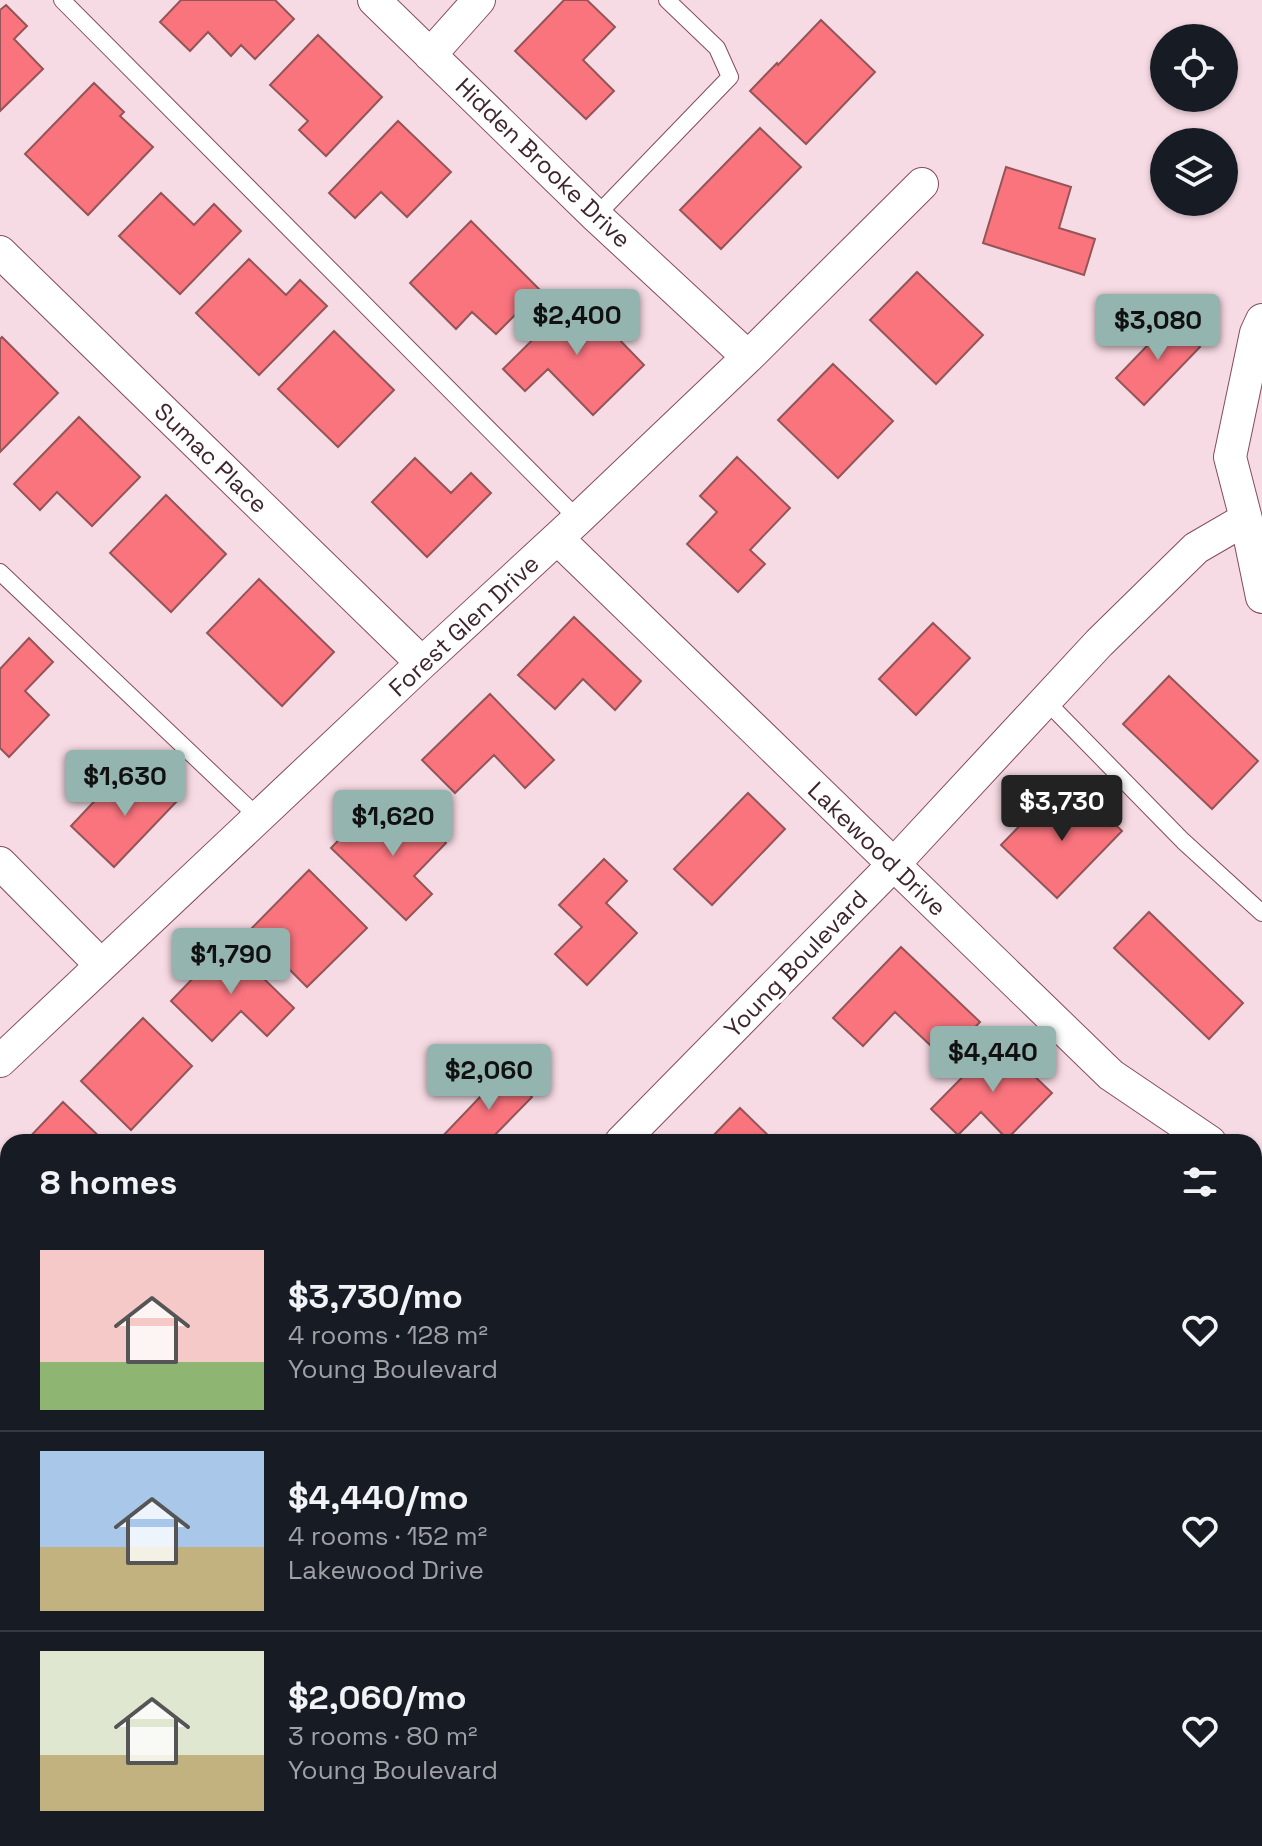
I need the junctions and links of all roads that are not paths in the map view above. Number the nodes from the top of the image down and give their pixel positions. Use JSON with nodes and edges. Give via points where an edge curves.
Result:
{"nodes":[{"id":1,"x":62,"y":0,"type":"edge"},
{"id":2,"x":374,"y":0,"type":"edge"},
{"id":3,"x":479,"y":0,"type":"edge"},
{"id":4,"x":667,"y":0,"type":"edge"},
{"id":5,"x":430,"y":55,"type":"junction"},
{"id":6,"x":922,"y":184,"type":"dead end"},
{"id":7,"x":596,"y":216,"type":"junction"},
{"id":8,"x":0,"y":252,"type":"edge"},
{"id":9,"x":1262,"y":320,"type":"edge"},
{"id":10,"x":748,"y":357,"type":"junction"},
{"id":11,"x":1246,"y":519,"type":"junction"},
{"id":12,"x":568,"y":529,"type":"junction"},
{"id":13,"x":0,"y":572,"type":"edge"},
{"id":14,"x":1262,"y":597,"type":"edge"},
{"id":15,"x":422,"y":663,"type":"junction"},
{"id":16,"x":1046,"y":701,"type":"junction"},
{"id":17,"x":258,"y":817,"type":"junction"},
{"id":18,"x":0,"y":863,"type":"edge"},
{"id":19,"x":893,"y":865,"type":"junction"},
{"id":20,"x":1262,"y":913,"type":"edge"},
{"id":21,"x":101,"y":965,"type":"junction"},
{"id":22,"x":0,"y":1061,"type":"edge"},
{"id":23,"x":629,"y":1134,"type":"edge"},
{"id":24,"x":1198,"y":1134,"type":"edge"}],
"edges":[{"from":1,"to":12,"type":"lane"},
{"from":2,"to":5,"type":"street","name":"Hidden Brooke Drive"},
{"from":3,"to":5,"type":"street"},
{"from":4,"to":7,"type":"lane","via":[[717,48],[730,77]]},
{"from":5,"to":7,"type":"street","name":"Hidden Brooke Drive"},
{"from":6,"to":10,"type":"street","name":"Forest Glen Drive"},
{"from":7,"to":10,"type":"street","name":"Hidden Brooke Drive"},
{"from":8,"to":15,"type":"street","name":"Sumac Place"},
{"from":9,"to":11,"type":"street","via":[[1230,457]]},
{"from":10,"to":12,"type":"street","name":"Forest Glen Drive"},
{"from":11,"to":14,"type":"street"},
{"from":11,"to":16,"type":"street","name":"Young Boulevard","via":[[1196,548]]},
{"from":12,"to":15,"type":"street","name":"Forest Glen Drive"},
{"from":12,"to":19,"type":"street","name":"Lakewood Drive"},
{"from":13,"to":17,"type":"lane"},
{"from":15,"to":17,"type":"street","name":"Forest Glen Drive"},
{"from":16,"to":19,"type":"street","name":"Young Boulevard"},
{"from":16,"to":20,"type":"lane"},
{"from":17,"to":21,"type":"street","name":"Forest Glen Drive"},
{"from":18,"to":21,"type":"street"},
{"from":19,"to":23,"type":"street","name":"Young Boulevard"},
{"from":19,"to":24,"type":"street","name":"Lakewood Drive","via":[[1111,1075]]},
{"from":21,"to":22,"type":"street","name":"Forest Glen Drive"}]}
